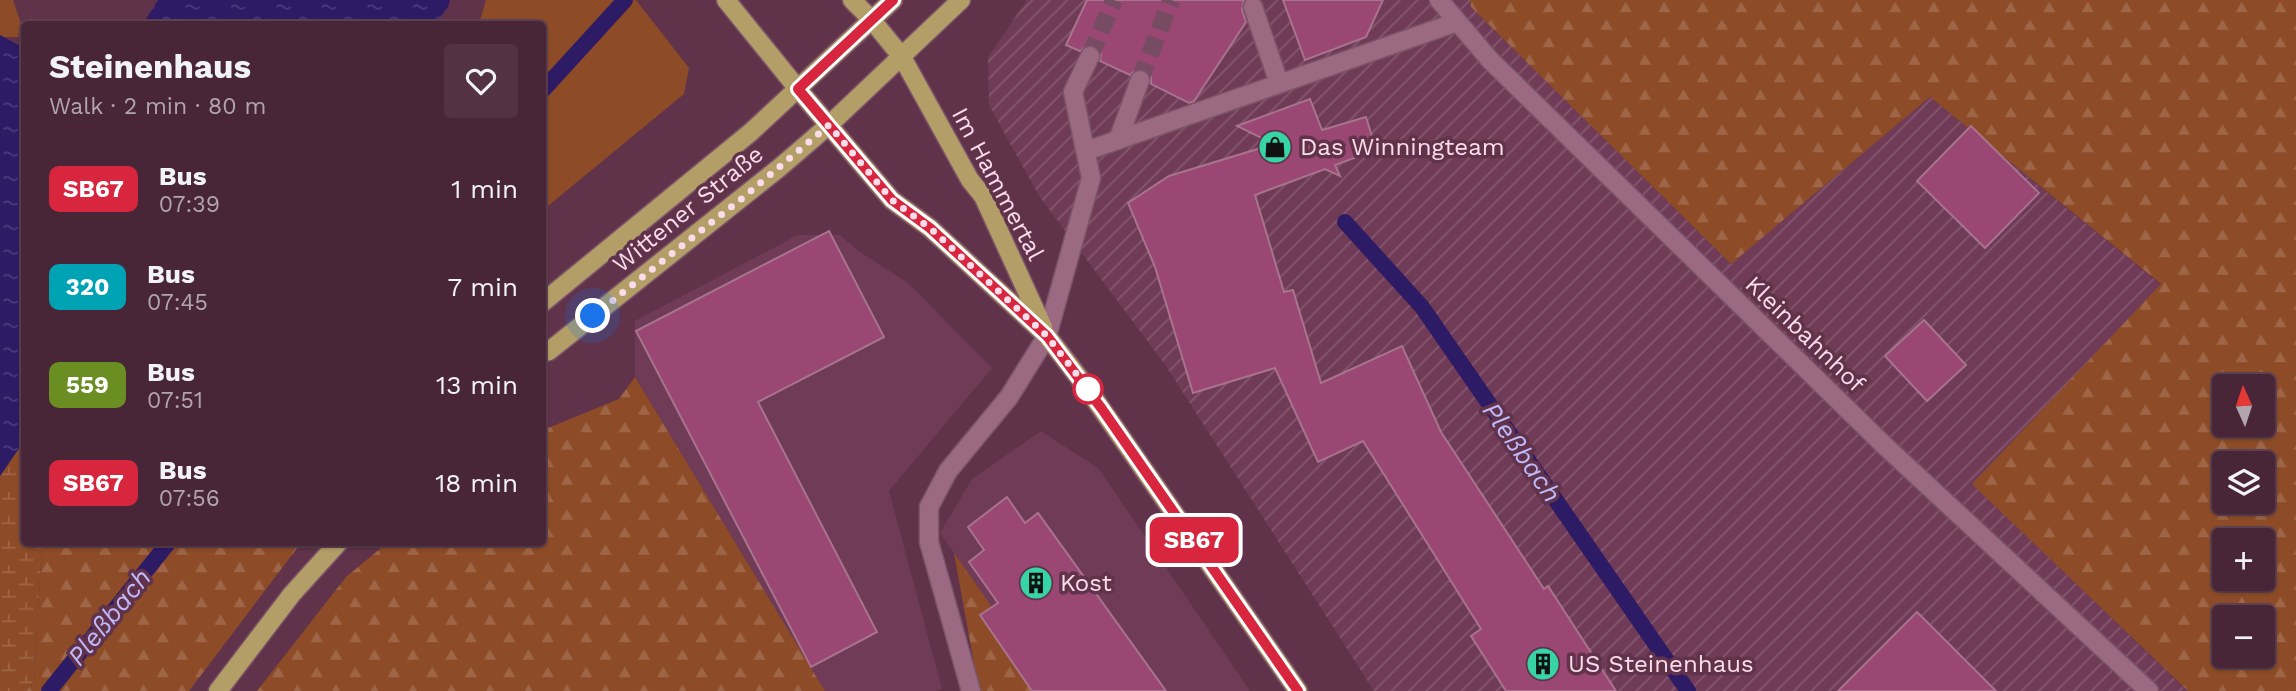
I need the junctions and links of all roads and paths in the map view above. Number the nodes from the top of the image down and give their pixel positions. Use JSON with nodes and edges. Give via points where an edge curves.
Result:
{"nodes":[{"id":1,"x":726,"y":0,"type":"edge"},
{"id":2,"x":852,"y":0,"type":"edge"},
{"id":3,"x":893,"y":0,"type":"edge"},
{"id":4,"x":961,"y":0,"type":"edge"},
{"id":5,"x":1439,"y":0,"type":"edge"},
{"id":6,"x":1253,"y":7,"type":"dead end"},
{"id":7,"x":871,"y":19,"type":"junction"},
{"id":8,"x":1457,"y":22,"type":"junction"},
{"id":9,"x":1090,"y":55,"type":"tunnel mouth"},
{"id":10,"x":902,"y":57,"type":"junction"},
{"id":11,"x":1140,"y":80,"type":"tunnel mouth"},
{"id":12,"x":1279,"y":83,"type":"junction"},
{"id":13,"x":798,"y":89,"type":"junction"},
{"id":14,"x":829,"y":125,"type":"junction"},
{"id":15,"x":1118,"y":140,"type":"junction"},
{"id":16,"x":1086,"y":151,"type":"junction"},
{"id":17,"x":546,"y":300,"type":"edge"},
{"id":18,"x":1047,"y":336,"type":"junction"},
{"id":19,"x":546,"y":352,"type":"edge"},
{"id":20,"x":335,"y":546,"type":"edge"},
{"id":21,"x":218,"y":691,"type":"edge"},
{"id":22,"x":971,"y":691,"type":"edge"},
{"id":23,"x":1298,"y":691,"type":"edge"},
{"id":24,"x":2148,"y":691,"type":"edge"}],
"edges":[{"from":1,"to":13,"type":"main road"},
{"from":2,"to":7,"type":"main road"},
{"from":3,"to":7,"type":"main road","name":"Wittener Straße"},
{"from":4,"to":10,"type":"main road","name":"Wittener Straße"},
{"from":5,"to":8,"type":"street","name":"Kleinbahnhof"},
{"from":6,"to":12,"type":"street"},
{"from":7,"to":10,"type":"main road"},
{"from":7,"to":13,"type":"main road","name":"Wittener Straße"},
{"from":8,"to":12,"type":"street"},
{"from":8,"to":24,"type":"street","name":"Kleinbahnhof","via":[[1490,60],[1875,437]]},
{"from":9,"to":16,"type":"street","via":[[1073,92]]},
{"from":10,"to":14,"type":"main road","name":"Wittener Straße"},
{"from":10,"to":18,"type":"main road","name":"Im Hammertal","via":[[983,196]]},
{"from":11,"to":15,"type":"street"},
{"from":12,"to":15,"type":"street"},
{"from":13,"to":14,"type":"main road"},
{"from":13,"to":17,"type":"main road","name":"Wittener Straße"},
{"from":14,"to":18,"type":"main road","name":"Im Hammertal","via":[[892,200],[930,228]]},
{"from":14,"to":19,"type":"main road","name":"Wittener Straße"},
{"from":15,"to":16,"type":"street"},
{"from":16,"to":18,"type":"street","via":[[1091,178]]},
{"from":18,"to":22,"type":"street","via":[[1009,397],[948,471],[929,507],[929,542]]},
{"from":18,"to":23,"type":"main road","name":"Im Hammertal"},
{"from":20,"to":21,"type":"main road","via":[[292,594]]}]}
